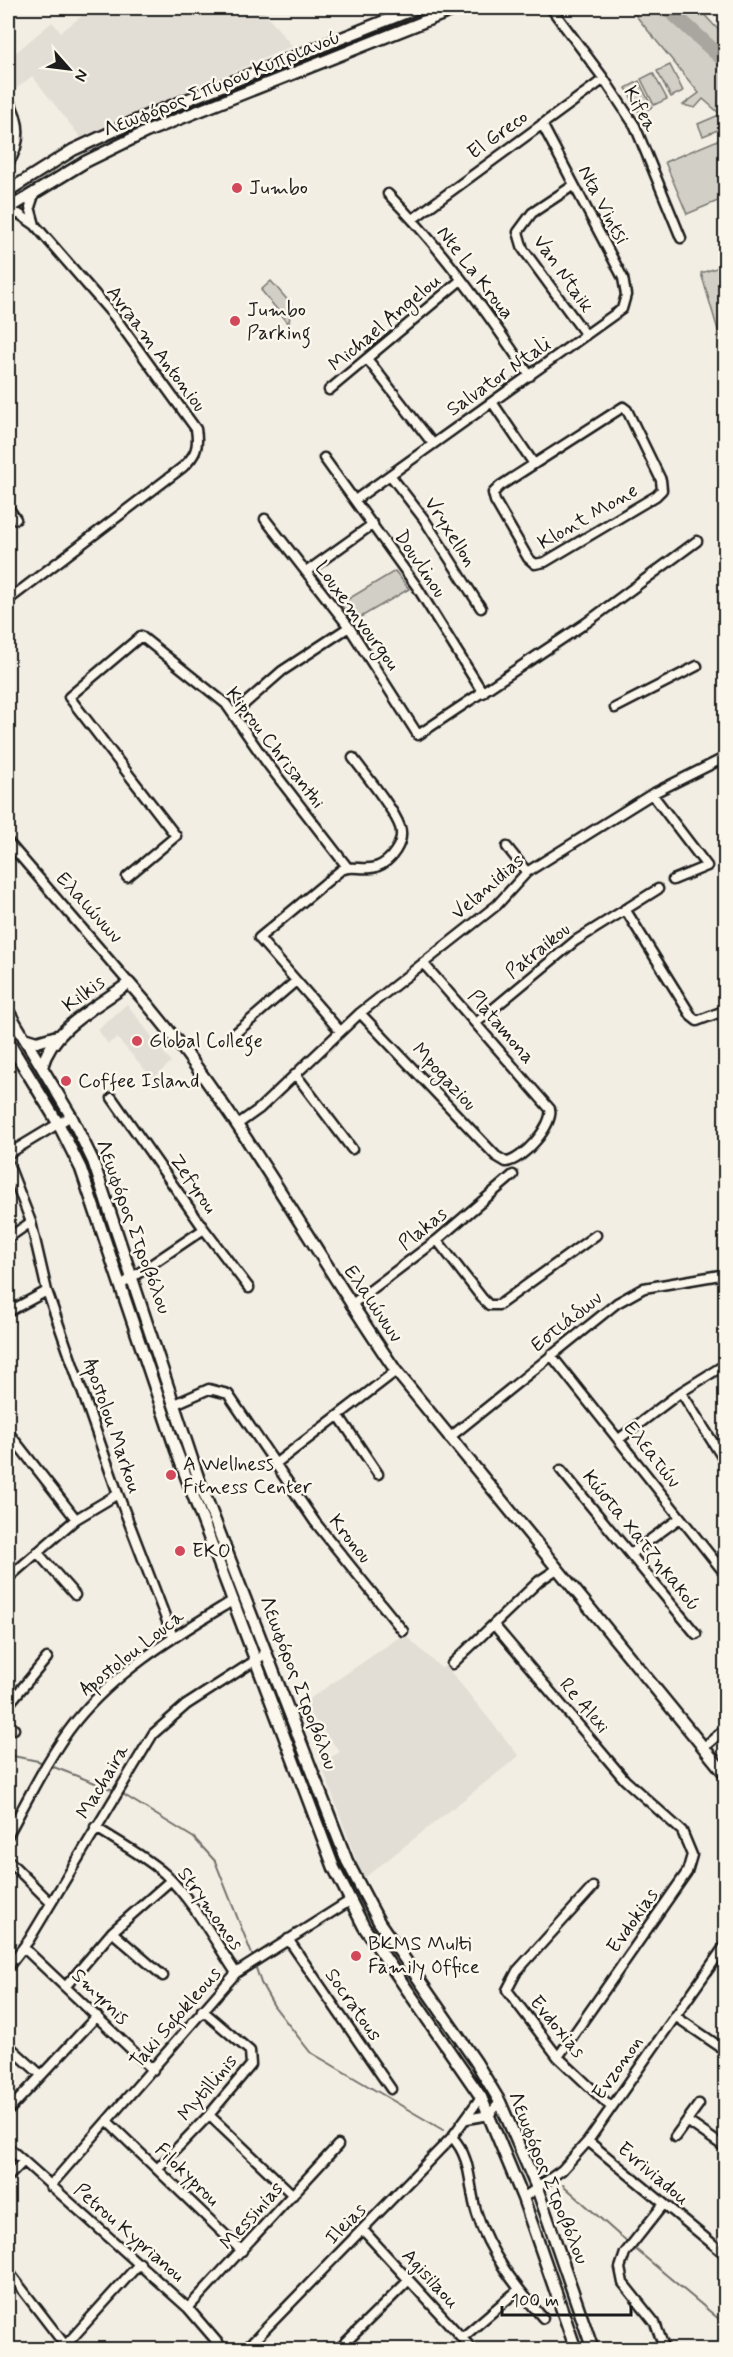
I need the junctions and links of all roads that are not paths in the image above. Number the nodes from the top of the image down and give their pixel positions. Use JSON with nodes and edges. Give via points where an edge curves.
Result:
{"nodes":[{"id":1,"x":417,"y":8,"type":"edge"},
{"id":2,"x":458,"y":8,"type":"edge"},
{"id":3,"x":551,"y":8,"type":"edge"},
{"id":4,"x":407,"y":10,"type":"edge"},
{"id":5,"x":604,"y":79,"type":"junction"},
{"id":6,"x":8,"y":99,"type":"edge"},
{"id":7,"x":542,"y":124,"type":"junction"},
{"id":8,"x":8,"y":164,"type":"edge"},
{"id":9,"x":574,"y":185,"type":"junction"},
{"id":10,"x":8,"y":191,"type":"edge"},
{"id":11,"x":35,"y":191,"type":"junction"},
{"id":12,"x":388,"y":195,"type":"dead end"},
{"id":13,"x":8,"y":212,"type":"edge"},
{"id":14,"x":413,"y":219,"type":"junction"},
{"id":15,"x":35,"y":225,"type":"junction"},
{"id":16,"x":681,"y":238,"type":"dead end"},
{"id":17,"x":461,"y":280,"type":"junction"},
{"id":18,"x":625,"y":303,"type":"joint"},
{"id":19,"x":586,"y":335,"type":"junction"},
{"id":20,"x":368,"y":360,"type":"junction"},
{"id":21,"x":530,"y":376,"type":"junction"},
{"id":22,"x":329,"y":390,"type":"dead end"},
{"id":23,"x":492,"y":402,"type":"junction"},
{"id":24,"x":433,"y":444,"type":"junction"},
{"id":25,"x":324,"y":458,"type":"dead end"},
{"id":26,"x":534,"y":464,"type":"junction"},
{"id":27,"x":390,"y":475,"type":"junction"},
{"id":28,"x":355,"y":500,"type":"junction"},
{"id":29,"x":8,"y":507,"type":"edge"},
{"id":30,"x":16,"y":519,"type":"dead end"},
{"id":31,"x":265,"y":519,"type":"dead end"},
{"id":32,"x":373,"y":524,"type":"junction"},
{"id":33,"x":697,"y":541,"type":"dead end"},
{"id":34,"x":306,"y":572,"type":"junction"},
{"id":35,"x":8,"y":600,"type":"edge"},
{"id":36,"x":481,"y":608,"type":"dead end"},
{"id":37,"x":349,"y":627,"type":"junction"},
{"id":38,"x":697,"y":666,"type":"dead end"},
{"id":39,"x":483,"y":693,"type":"junction"},
{"id":40,"x":615,"y":708,"type":"dead end"},
{"id":41,"x":233,"y":714,"type":"junction"},
{"id":42,"x":726,"y":757,"type":"edge"},
{"id":43,"x":353,"y":758,"type":"dead end"},
{"id":44,"x":652,"y":794,"type":"junction"},
{"id":45,"x":8,"y":842,"type":"edge"},
{"id":46,"x":507,"y":847,"type":"dead end"},
{"id":47,"x":348,"y":868,"type":"junction"},
{"id":48,"x":527,"y":872,"type":"junction"},
{"id":49,"x":127,"y":876,"type":"dead end"},
{"id":50,"x":673,"y":880,"type":"dead end"},
{"id":51,"x":658,"y":889,"type":"dead end"},
{"id":52,"x":625,"y":909,"type":"junction"},
{"id":53,"x":423,"y":963,"type":"junction"},
{"id":54,"x":296,"y":981,"type":"junction"},
{"id":55,"x":129,"y":983,"type":"junction"},
{"id":56,"x":726,"y":1010,"type":"edge"},
{"id":57,"x":8,"y":1011,"type":"edge"},
{"id":58,"x":360,"y":1013,"type":"junction"},
{"id":59,"x":476,"y":1023,"type":"junction"},
{"id":60,"x":340,"y":1031,"type":"junction"},
{"id":61,"x":60,"y":1034,"type":"junction"},
{"id":62,"x":232,"y":1036,"type":"dead end"},
{"id":63,"x":24,"y":1038,"type":"junction"},
{"id":64,"x":8,"y":1041,"type":"edge"},
{"id":65,"x":42,"y":1067,"type":"junction"},
{"id":66,"x":296,"y":1076,"type":"junction"},
{"id":67,"x":112,"y":1098,"type":"dead end"},
{"id":68,"x":551,"y":1114,"type":"joint"},
{"id":69,"x":71,"y":1116,"type":"junction"},
{"id":70,"x":58,"y":1124,"type":"junction"},
{"id":71,"x":238,"y":1125,"type":"junction"},
{"id":72,"x":352,"y":1149,"type":"dead end"},
{"id":73,"x":8,"y":1154,"type":"edge"},
{"id":74,"x":8,"y":1163,"type":"edge"},
{"id":75,"x":513,"y":1175,"type":"dead end"},
{"id":76,"x":32,"y":1222,"type":"junction"},
{"id":77,"x":204,"y":1229,"type":"junction"},
{"id":78,"x":596,"y":1235,"type":"dead end"},
{"id":79,"x":8,"y":1238,"type":"edge"},
{"id":80,"x":437,"y":1240,"type":"junction"},
{"id":81,"x":726,"y":1274,"type":"edge"},
{"id":82,"x":134,"y":1277,"type":"junction"},
{"id":83,"x":121,"y":1285,"type":"junction"},
{"id":84,"x":249,"y":1288,"type":"dead end"},
{"id":85,"x":47,"y":1291,"type":"junction"},
{"id":86,"x":351,"y":1305,"type":"junction"},
{"id":87,"x":8,"y":1312,"type":"edge"},
{"id":88,"x":551,"y":1355,"type":"junction"},
{"id":89,"x":726,"y":1364,"type":"edge"},
{"id":90,"x":396,"y":1371,"type":"junction"},
{"id":91,"x":681,"y":1392,"type":"junction"},
{"id":92,"x":175,"y":1404,"type":"junction"},
{"id":93,"x":339,"y":1416,"type":"junction"},
{"id":94,"x":8,"y":1433,"type":"edge"},
{"id":95,"x":449,"y":1438,"type":"junction"},
{"id":96,"x":619,"y":1439,"type":"junction"},
{"id":97,"x":726,"y":1463,"type":"edge"},
{"id":98,"x":275,"y":1464,"type":"junction"},
{"id":99,"x":561,"y":1470,"type":"dead end"},
{"id":100,"x":378,"y":1474,"type":"dead end"},
{"id":101,"x":118,"y":1494,"type":"junction"},
{"id":102,"x":680,"y":1518,"type":"junction"},
{"id":103,"x":75,"y":1519,"type":"junction"},
{"id":104,"x":37,"y":1552,"type":"junction"},
{"id":105,"x":632,"y":1554,"type":"junction"},
{"id":106,"x":557,"y":1569,"type":"junction"},
{"id":107,"x":724,"y":1570,"type":"edge"},
{"id":108,"x":8,"y":1578,"type":"edge"},
{"id":109,"x":75,"y":1595,"type":"dead end"},
{"id":110,"x":232,"y":1601,"type":"junction"},
{"id":111,"x":494,"y":1625,"type":"junction"},
{"id":112,"x":403,"y":1631,"type":"dead end"},
{"id":113,"x":696,"y":1634,"type":"dead end"},
{"id":114,"x":173,"y":1637,"type":"junction"},
{"id":115,"x":267,"y":1653,"type":"junction"},
{"id":116,"x":47,"y":1658,"type":"dead end"},
{"id":117,"x":254,"y":1661,"type":"junction"},
{"id":118,"x":452,"y":1664,"type":"dead end"},
{"id":119,"x":8,"y":1705,"type":"edge"},
{"id":120,"x":726,"y":1728,"type":"edge"},
{"id":121,"x":703,"y":1748,"type":"junction"},
{"id":122,"x":726,"y":1775,"type":"edge"},
{"id":123,"x":653,"y":1805,"type":"joint"},
{"id":124,"x":95,"y":1827,"type":"junction"},
{"id":125,"x":8,"y":1835,"type":"edge"},
{"id":126,"x":8,"y":1860,"type":"edge"},
{"id":127,"x":171,"y":1880,"type":"junction"},
{"id":128,"x":593,"y":1887,"type":"dead end"},
{"id":129,"x":351,"y":1900,"type":"junction"},
{"id":130,"x":51,"y":1903,"type":"junction"},
{"id":131,"x":112,"y":1932,"type":"junction"},
{"id":132,"x":288,"y":1939,"type":"junction"},
{"id":133,"x":726,"y":1944,"type":"edge"},
{"id":134,"x":24,"y":1948,"type":"junction"},
{"id":135,"x":9,"y":1963,"type":"edge"},
{"id":136,"x":236,"y":1973,"type":"junction"},
{"id":137,"x":162,"y":1976,"type":"dead end"},
{"id":138,"x":66,"y":1986,"type":"junction"},
{"id":139,"x":202,"y":2010,"type":"junction"},
{"id":140,"x":97,"y":2016,"type":"junction"},
{"id":141,"x":675,"y":2016,"type":"junction"},
{"id":142,"x":8,"y":2044,"type":"edge"},
{"id":143,"x":726,"y":2051,"type":"edge"},
{"id":144,"x":558,"y":2057,"type":"junction"},
{"id":145,"x":153,"y":2070,"type":"junction"},
{"id":146,"x":40,"y":2075,"type":"junction"},
{"id":147,"x":391,"y":2089,"type":"dead end"},
{"id":148,"x":481,"y":2097,"type":"junction"},
{"id":149,"x":500,"y":2102,"type":"junction"},
{"id":150,"x":699,"y":2104,"type":"dead end"},
{"id":151,"x":611,"y":2107,"type":"junction"},
{"id":152,"x":8,"y":2111,"type":"edge"},
{"id":153,"x":209,"y":2115,"type":"junction"},
{"id":154,"x":489,"y":2115,"type":"junction"},
{"id":155,"x":467,"y":2119,"type":"junction"},
{"id":156,"x":687,"y":2121,"type":"junction"},
{"id":157,"x":108,"y":2122,"type":"junction"},
{"id":158,"x":452,"y":2137,"type":"junction"},
{"id":159,"x":675,"y":2137,"type":"dead end"},
{"id":160,"x":588,"y":2141,"type":"junction"},
{"id":161,"x":338,"y":2145,"type":"dead end"},
{"id":162,"x":8,"y":2147,"type":"edge"},
{"id":163,"x":726,"y":2148,"type":"edge"},
{"id":164,"x":23,"y":2162,"type":"junction"},
{"id":165,"x":157,"y":2169,"type":"junction"},
{"id":166,"x":8,"y":2177,"type":"edge"},
{"id":167,"x":50,"y":2186,"type":"junction"},
{"id":168,"x":537,"y":2188,"type":"junction"},
{"id":169,"x":293,"y":2195,"type":"junction"},
{"id":170,"x":523,"y":2198,"type":"junction"},
{"id":171,"x":663,"y":2205,"type":"junction"},
{"id":172,"x":363,"y":2230,"type":"junction"},
{"id":173,"x":242,"y":2251,"type":"junction"},
{"id":174,"x":726,"y":2255,"type":"edge"},
{"id":175,"x":140,"y":2263,"type":"junction"},
{"id":176,"x":8,"y":2272,"type":"edge"},
{"id":177,"x":408,"y":2281,"type":"junction"},
{"id":178,"x":518,"y":2290,"type":"junction"},
{"id":179,"x":189,"y":2308,"type":"junction"},
{"id":180,"x":543,"y":2318,"type":"dead end"},
{"id":181,"x":462,"y":2338,"type":"junction"},
{"id":182,"x":67,"y":2348,"type":"edge"},
{"id":183,"x":224,"y":2349,"type":"edge"},
{"id":184,"x":245,"y":2349,"type":"edge"},
{"id":185,"x":338,"y":2349,"type":"edge"},
{"id":186,"x":473,"y":2349,"type":"edge"},
{"id":187,"x":576,"y":2349,"type":"edge"},
{"id":188,"x":593,"y":2349,"type":"edge"},
{"id":189,"x":665,"y":2349,"type":"edge"}],
"edges":[{"from":1,"to":4,"type":"main road","name":"Λεωφόρος Σπύρου Κυπριανού"},
{"from":2,"to":11,"type":"main road","name":"Λεωφόρος Σπύρου Κυπριανού","via":[[146,132]]},
{"from":3,"to":5,"type":"street","name":"Kifea"},
{"from":4,"to":10,"type":"main road","name":"Λεωφόρος Σπύρου Κυπριανού","via":[[144,117],[73,150]]},
{"from":5,"to":7,"type":"street","name":"El Greco"},
{"from":5,"to":16,"type":"street","name":"Kifea","via":[[634,126]]},
{"from":6,"to":8,"type":"street","via":[[19,130]]},
{"from":7,"to":9,"type":"street","name":"Nta Vintsi"},
{"from":7,"to":14,"type":"street","name":"El Greco"},
{"from":9,"to":18,"type":"street","name":"Nta Vintsi","via":[[623,278]]},
{"from":9,"to":19,"type":"street","name":"Van Ntaik","via":[[526,218],[518,232],[523,249]]},
{"from":11,"to":13,"type":"main road","name":"Λεωφόρος Σπύρου Κυπριανού"},
{"from":11,"to":15,"type":"street","via":[[30,207]]},
{"from":12,"to":14,"type":"street","name":"Nte La Kroua"},
{"from":13,"to":15,"type":"street"},
{"from":14,"to":17,"type":"street","name":"Nte La Kroua"},
{"from":15,"to":35,"type":"street","name":"Avraam Antoniou","via":[[114,316],[196,429],[198,441],[195,453],[183,467]]},
{"from":17,"to":20,"type":"street","name":"Michael Angelou"},
{"from":17,"to":21,"type":"street","name":"Nte La Kroua"},
{"from":18,"to":19,"type":"street","name":"Salvator Ntali","via":[[619,312]]},
{"from":19,"to":21,"type":"street","name":"Salvator Ntali"},
{"from":20,"to":22,"type":"street","name":"Michael Angelou"},
{"from":20,"to":24,"type":"street"},
{"from":21,"to":23,"type":"street","name":"Salvator Ntali"},
{"from":23,"to":24,"type":"street","name":"Salvator Ntali"},
{"from":23,"to":26,"type":"street"},
{"from":24,"to":27,"type":"street","name":"Salvator Ntali"},
{"from":25,"to":28,"type":"street","name":"Douvlinou"},
{"from":26,"to":26,"type":"street","name":"Klont Mone","via":[[493,493],[535,564],[662,490],[661,480],[623,407]]},
{"from":27,"to":28,"type":"street","name":"Salvator Ntali"},
{"from":27,"to":36,"type":"street","name":"Vryxellon","via":[[424,519]]},
{"from":28,"to":32,"type":"street","name":"Douvlinou"},
{"from":29,"to":30,"type":"street"},
{"from":31,"to":34,"type":"street","name":"Louxemvourgou"},
{"from":32,"to":34,"type":"street"},
{"from":32,"to":39,"type":"street","name":"Douvlinou"},
{"from":33,"to":39,"type":"street"},
{"from":34,"to":37,"type":"street","name":"Louxemvourgou"},
{"from":37,"to":39,"type":"street","name":"Louxemvourgou","via":[[418,735]]},
{"from":37,"to":41,"type":"street","via":[[282,671]]},
{"from":38,"to":40,"type":"street"},
{"from":41,"to":47,"type":"street","name":"Kiprou Chrisanthi"},
{"from":41,"to":49,"type":"street","name":"Kiprou Chrisanthi","via":[[226,704],[141,636],[69,697],[176,836]]},
{"from":42,"to":44,"type":"street","name":"Velanidias"},
{"from":43,"to":47,"type":"street","via":[[399,823],[401,837],[386,862],[369,868]]},
{"from":44,"to":48,"type":"street","name":"Velanidias"},
{"from":44,"to":50,"type":"street","via":[[707,866]]},
{"from":45,"to":55,"type":"street","name":"Ελαιώνων"},
{"from":46,"to":48,"type":"street"},
{"from":47,"to":54,"type":"street","via":[[259,938]]},
{"from":48,"to":53,"type":"street","name":"Velanidias","via":[[497,905]]},
{"from":51,"to":52,"type":"street","name":"Patraikou"},
{"from":52,"to":56,"type":"street","via":[[697,1021]]},
{"from":52,"to":59,"type":"street","name":"Patraikou","via":[[575,941]]},
{"from":53,"to":58,"type":"street","name":"Velanidias"},
{"from":53,"to":59,"type":"street","name":"Platamona"},
{"from":54,"to":60,"type":"street"},
{"from":54,"to":62,"type":"street"},
{"from":55,"to":61,"type":"main road","name":"Kilkis"},
{"from":55,"to":71,"type":"main road","name":"Ελαιώνων"},
{"from":57,"to":63,"type":"main road","name":"Λεωφόρος Στροβόλου"},
{"from":58,"to":60,"type":"street","name":"Velanidias"},
{"from":58,"to":68,"type":"street","name":"Mpogaziou","via":[[506,1162],[517,1159],[544,1131]]},
{"from":59,"to":68,"type":"street","name":"Platamona"},
{"from":60,"to":66,"type":"street","name":"Velanidias"},
{"from":61,"to":63,"type":"main road","name":"Kilkis","via":[[44,1041]]},
{"from":61,"to":65,"type":"main road","name":"Kilkis","via":[[46,1052]]},
{"from":63,"to":65,"type":"main road","name":"Λεωφόρος Στροβόλου"},
{"from":64,"to":70,"type":"main road","name":"Λεωφόρος Στροβόλου"},
{"from":65,"to":69,"type":"main road","name":"Λεωφόρος Στροβόλου"},
{"from":66,"to":71,"type":"street","name":"Velanidias"},
{"from":66,"to":72,"type":"street"},
{"from":67,"to":77,"type":"street","name":"Zefyrou"},
{"from":69,"to":70,"type":"street"},
{"from":69,"to":82,"type":"main road","name":"Λεωφόρος Στροβόλου","via":[[93,1161]]},
{"from":70,"to":73,"type":"street"},
{"from":70,"to":83,"type":"main road","name":"Λεωφόρος Στροβόλου","via":[[81,1169]]},
{"from":71,"to":86,"type":"main road","name":"Ελαιώνων"},
{"from":74,"to":76,"type":"street","name":"Apostolou Markou"},
{"from":75,"to":80,"type":"street","name":"Plakas"},
{"from":76,"to":79,"type":"street"},
{"from":76,"to":85,"type":"street","name":"Apostolou Markou"},
{"from":77,"to":82,"type":"street"},
{"from":77,"to":84,"type":"street","name":"Zefyrou"},
{"from":78,"to":80,"type":"street","via":[[499,1305],[489,1305],[482,1298]]},
{"from":80,"to":86,"type":"street","name":"Plakas"},
{"from":81,"to":88,"type":"street","name":"Εστιάδων","via":[[644,1288],[616,1303]]},
{"from":82,"to":83,"type":"street"},
{"from":82,"to":92,"type":"main road","name":"Λεωφόρος Στροβόλου"},
{"from":83,"to":110,"type":"main road","name":"Λεωφόρος Στροβόλου"},
{"from":85,"to":87,"type":"street"},
{"from":85,"to":101,"type":"street","name":"Apostolou Markou"},
{"from":86,"to":90,"type":"main road","name":"Ελαιώνων"},
{"from":88,"to":95,"type":"street","name":"Εστιάδων"},
{"from":88,"to":96,"type":"street","name":"Ελεατών"},
{"from":89,"to":91,"type":"street"},
{"from":90,"to":93,"type":"street"},
{"from":90,"to":95,"type":"main road","name":"Ελαιώνων"},
{"from":91,"to":96,"type":"street"},
{"from":91,"to":97,"type":"street"},
{"from":92,"to":98,"type":"street","name":"Kronou","via":[[208,1389],[228,1394]]},
{"from":92,"to":115,"type":"main road","name":"Λεωφόρος Στροβόλου","via":[[199,1480]]},
{"from":93,"to":98,"type":"street"},
{"from":93,"to":100,"type":"street"},
{"from":94,"to":103,"type":"street"},
{"from":95,"to":106,"type":"main road","name":"Ελαιώνων"},
{"from":96,"to":102,"type":"street","name":"Ελεατών"},
{"from":98,"to":112,"type":"street","name":"Kronou","via":[[315,1522]]},
{"from":99,"to":105,"type":"street","name":"Κώστα Χατζηκακού"},
{"from":101,"to":103,"type":"street"},
{"from":101,"to":114,"type":"street","name":"Apostolou Markou"},
{"from":102,"to":105,"type":"street"},
{"from":102,"to":107,"type":"street","name":"Ελεατών"},
{"from":103,"to":104,"type":"street"},
{"from":104,"to":108,"type":"street"},
{"from":104,"to":109,"type":"street"},
{"from":105,"to":113,"type":"street","name":"Κώστα Χατζηκακού"},
{"from":106,"to":111,"type":"street"},
{"from":106,"to":121,"type":"main road","name":"Ελαιώνων"},
{"from":110,"to":114,"type":"street","name":"Apostolou Louca"},
{"from":110,"to":117,"type":"main road","name":"Λεωφόρος Στροβόλου"},
{"from":111,"to":118,"type":"street"},
{"from":111,"to":123,"type":"street","name":"Re Alexi","via":[[624,1780]]},
{"from":114,"to":125,"type":"street","name":"Apostolou Louca","via":[[77,1720]]},
{"from":115,"to":117,"type":"street","name":"Machaira"},
{"from":115,"to":149,"type":"main road","name":"Λεωφόρος Στροβόλου","via":[[363,1893]]},
{"from":116,"to":119,"type":"street"},
{"from":117,"to":124,"type":"street","name":"Machaira","via":[[163,1723],[143,1747]]},
{"from":117,"to":129,"type":"main road","name":"Λεωφόρος Στροβόλου","via":[[334,1868]]},
{"from":120,"to":121,"type":"street"},
{"from":121,"to":122,"type":"main road","name":"Ελαιώνων"},
{"from":123,"to":144,"type":"street","name":"Evdokias","via":[[682,1831],[689,1844],[692,1855],[687,1872]]},
{"from":124,"to":127,"type":"street","name":"Strymonos"},
{"from":124,"to":130,"type":"street","name":"Machaira"},
{"from":126,"to":130,"type":"street"},
{"from":127,"to":131,"type":"street"},
{"from":127,"to":136,"type":"street","name":"Strymonos"},
{"from":128,"to":144,"type":"street","name":"Evdoxias","via":[[517,1971],[507,1990]]},
{"from":129,"to":132,"type":"street","name":"Taki Sofokleous"},
{"from":129,"to":148,"type":"main road","name":"Λεωφόρος Στροβόλου","via":[[364,1927]]},
{"from":130,"to":134,"type":"street","name":"Machaira"},
{"from":131,"to":137,"type":"street"},
{"from":131,"to":138,"type":"street"},
{"from":132,"to":136,"type":"street","name":"Taki Sofokleous"},
{"from":132,"to":147,"type":"street","name":"Socratous"},
{"from":133,"to":141,"type":"street","name":"Evzonon"},
{"from":134,"to":135,"type":"street","name":"Machaira"},
{"from":134,"to":138,"type":"street","name":"Smyrnis"},
{"from":136,"to":139,"type":"street","name":"Taki Sofokleous"},
{"from":138,"to":140,"type":"street","name":"Smyrnis"},
{"from":139,"to":145,"type":"street","name":"Taki Sofokleous"},
{"from":139,"to":153,"type":"street","name":"Mytillinis","via":[[249,2051],[252,2060],[249,2069]]},
{"from":140,"to":145,"type":"street","name":"Smyrnis"},
{"from":140,"to":146,"type":"street"},
{"from":141,"to":143,"type":"street"},
{"from":141,"to":151,"type":"street","name":"Evzonon"},
{"from":142,"to":146,"type":"street"},
{"from":144,"to":151,"type":"street","name":"Evdoxias"},
{"from":145,"to":157,"type":"street","name":"Taki Sofokleous"},
{"from":146,"to":152,"type":"street"},
{"from":148,"to":154,"type":"main road","name":"Λεωφόρος Στροβόλου"},
{"from":148,"to":155,"type":"street","name":"Ileias"},
{"from":149,"to":154,"type":"street"},
{"from":149,"to":168,"type":"main road","name":"Λεωφόρος Στροβόλου"},
{"from":150,"to":156,"type":"street"},
{"from":151,"to":160,"type":"street","name":"Evzonon"},
{"from":153,"to":165,"type":"street","name":"Mytillinis"},
{"from":153,"to":169,"type":"street"},
{"from":154,"to":155,"type":"street"},
{"from":154,"to":170,"type":"main road","name":"Λεωφόρος Στροβόλου"},
{"from":155,"to":158,"type":"street","name":"Ileias"},
{"from":156,"to":159,"type":"street"},
{"from":156,"to":163,"type":"street"},
{"from":157,"to":165,"type":"street","name":"Filokyprou"},
{"from":157,"to":167,"type":"street","name":"Taki Sofokleous"},
{"from":158,"to":172,"type":"street","name":"Ileias"},
{"from":158,"to":178,"type":"street","via":[[467,2159],[484,2232]]},
{"from":160,"to":168,"type":"street","name":"Evzonon","via":[[562,2170]]},
{"from":160,"to":171,"type":"street","name":"Evriviadou"},
{"from":161,"to":169,"type":"street","name":"Messinias"},
{"from":162,"to":164,"type":"street","name":"Petrou Kyprianou"},
{"from":164,"to":166,"type":"street"},
{"from":164,"to":167,"type":"street","name":"Petrou Kyprianou"},
{"from":165,"to":173,"type":"street","name":"Filokyprou"},
{"from":167,"to":175,"type":"street","name":"Petrou Kyprianou"},
{"from":168,"to":170,"type":"street","name":"Evzonon"},
{"from":168,"to":188,"type":"main road","name":"Λεωφόρος Στροβόλου"},
{"from":169,"to":173,"type":"street","name":"Messinias"},
{"from":170,"to":187,"type":"main road","name":"Λεωφόρος Στροβόλου"},
{"from":171,"to":174,"type":"street","name":"Evriviadou"},
{"from":171,"to":189,"type":"street","via":[[625,2253],[620,2268],[623,2283],[656,2323]]},
{"from":172,"to":177,"type":"street","name":"Agisilaou"},
{"from":172,"to":184,"type":"street","name":"Ileias"},
{"from":173,"to":179,"type":"street","name":"Messinias"},
{"from":175,"to":179,"type":"street","name":"Petrou Kyprianou"},
{"from":175,"to":182,"type":"street"},
{"from":176,"to":182,"type":"street"},
{"from":177,"to":181,"type":"street","name":"Agisilaou"},
{"from":177,"to":185,"type":"street"},
{"from":178,"to":180,"type":"street"},
{"from":178,"to":181,"type":"street"},
{"from":179,"to":183,"type":"street","name":"Petrou Kyprianou"},
{"from":181,"to":186,"type":"street","name":"Agisilaou"}]}
